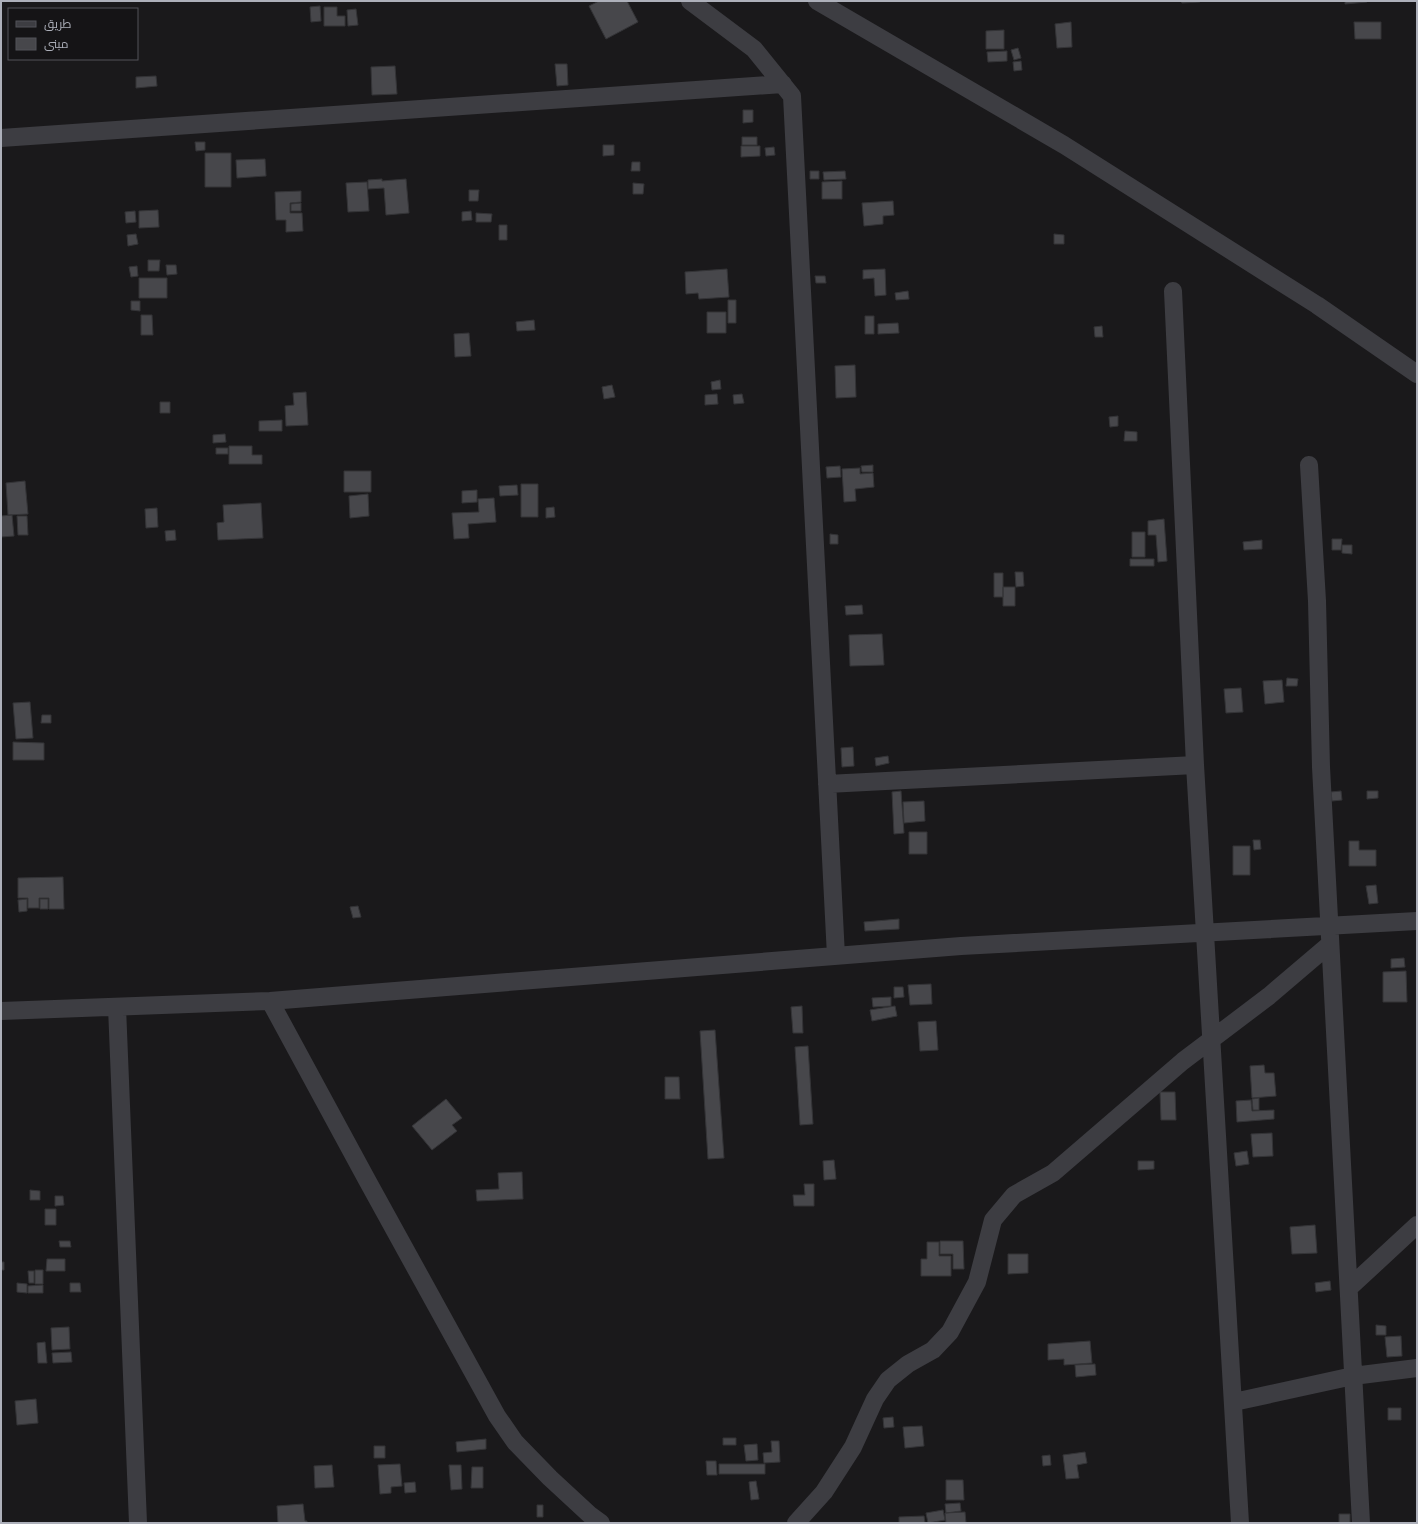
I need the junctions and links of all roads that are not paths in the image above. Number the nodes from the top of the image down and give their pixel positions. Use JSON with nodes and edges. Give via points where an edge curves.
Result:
{"nodes":[{"id":1,"x":690,"y":1,"type":"edge"},
{"id":2,"x":817,"y":1,"type":"edge"},
{"id":3,"x":783,"y":84,"type":"junction"},
{"id":4,"x":1,"y":138,"type":"edge"},
{"id":5,"x":1173,"y":291,"type":"dead end"},
{"id":6,"x":1417,"y":374,"type":"edge"},
{"id":7,"x":1309,"y":465,"type":"dead end"},
{"id":8,"x":1195,"y":765,"type":"junction"},
{"id":9,"x":827,"y":784,"type":"junction"},
{"id":10,"x":1417,"y":921,"type":"edge"},
{"id":11,"x":1329,"y":926,"type":"junction"},
{"id":12,"x":1205,"y":932,"type":"junction"},
{"id":13,"x":1330,"y":944,"type":"junction"},
{"id":14,"x":836,"y":956,"type":"junction"},
{"id":15,"x":270,"y":1001,"type":"junction"},
{"id":16,"x":117,"y":1007,"type":"junction"},
{"id":17,"x":1,"y":1011,"type":"edge"},
{"id":18,"x":1211,"y":1039,"type":"junction"},
{"id":19,"x":1417,"y":1225,"type":"edge"},
{"id":20,"x":1349,"y":1288,"type":"junction"},
{"id":21,"x":1417,"y":1368,"type":"edge"},
{"id":22,"x":1353,"y":1376,"type":"junction"},
{"id":23,"x":1234,"y":1402,"type":"junction"},
{"id":24,"x":138,"y":1523,"type":"edge"},
{"id":25,"x":601,"y":1523,"type":"edge"},
{"id":26,"x":796,"y":1523,"type":"edge"},
{"id":27,"x":1240,"y":1523,"type":"edge"},
{"id":28,"x":1361,"y":1523,"type":"edge"}],
"edges":[{"from":1,"to":3,"type":"street","via":[[754,49]]},
{"from":2,"to":6,"type":"street","via":[[1064,145],[1317,306]]},
{"from":3,"to":4,"type":"street"},
{"from":3,"to":9,"type":"street","via":[[792,96]]},
{"from":5,"to":8,"type":"street"},
{"from":7,"to":11,"type":"street","via":[[1317,601],[1321,767]]},
{"from":8,"to":9,"type":"street"},
{"from":8,"to":12,"type":"street"},
{"from":9,"to":14,"type":"street"},
{"from":10,"to":11,"type":"street"},
{"from":11,"to":12,"type":"street"},
{"from":11,"to":13,"type":"street"},
{"from":12,"to":14,"type":"street"},
{"from":12,"to":18,"type":"street"},
{"from":13,"to":18,"type":"street","via":[[1269,996]]},
{"from":13,"to":20,"type":"street"},
{"from":14,"to":15,"type":"street"},
{"from":15,"to":16,"type":"street"},
{"from":15,"to":25,"type":"street","via":[[497,1416],[515,1442],[545,1473]]},
{"from":16,"to":17,"type":"street"},
{"from":16,"to":24,"type":"street"},
{"from":18,"to":23,"type":"street"},
{"from":18,"to":26,"type":"street","via":[[1053,1173],[1014,1195],[993,1220],[977,1282],[950,1332],[933,1350],[908,1364],[888,1380],[875,1399],[853,1447],[824,1492]]},
{"from":19,"to":20,"type":"street"},
{"from":20,"to":22,"type":"street"},
{"from":21,"to":22,"type":"street"},
{"from":22,"to":23,"type":"street"},
{"from":22,"to":28,"type":"street"},
{"from":23,"to":27,"type":"street"}]}
